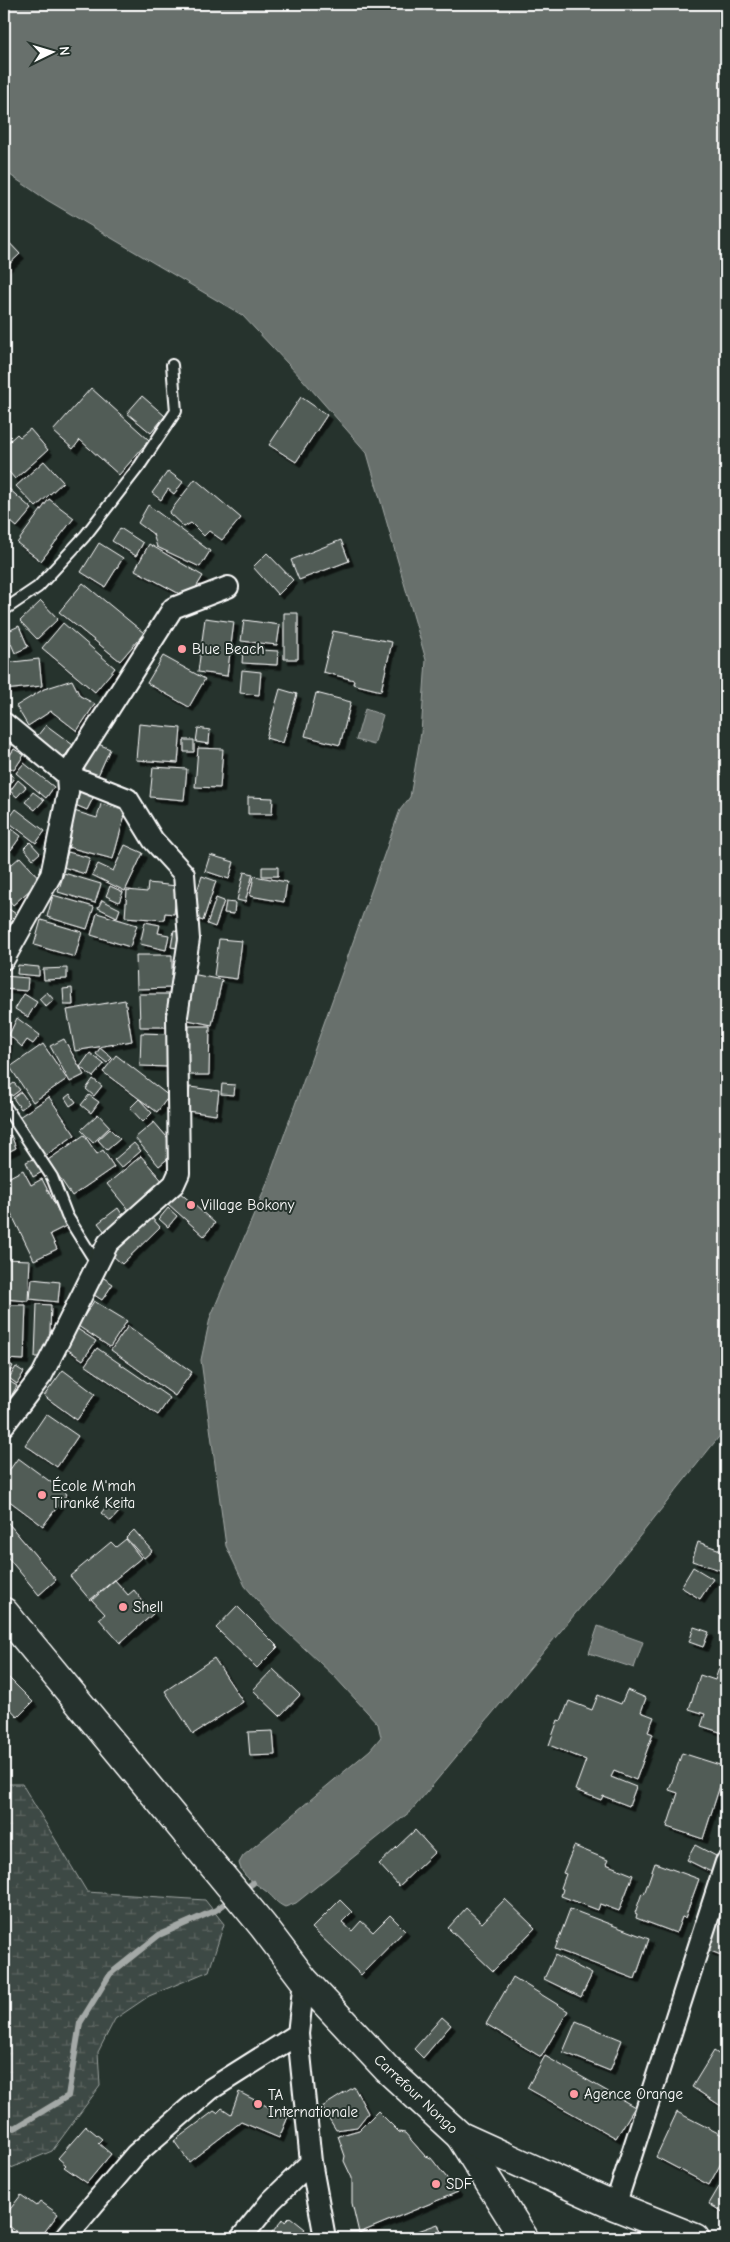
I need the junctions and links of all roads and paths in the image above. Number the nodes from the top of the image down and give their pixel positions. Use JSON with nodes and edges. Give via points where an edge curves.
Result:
{"nodes":[{"id":1,"x":172,"y":365,"type":"dead end"},
{"id":2,"x":228,"y":587,"type":"dead end"},
{"id":3,"x":4,"y":610,"type":"edge"},
{"id":4,"x":4,"y":723,"type":"edge"},
{"id":5,"x":67,"y":775,"type":"junction"},
{"id":6,"x":4,"y":959,"type":"edge"},
{"id":7,"x":4,"y":1104,"type":"edge"},
{"id":8,"x":97,"y":1264,"type":"junction"},
{"id":9,"x":4,"y":1425,"type":"edge"},
{"id":10,"x":4,"y":1612,"type":"edge"},
{"id":11,"x":726,"y":1862,"type":"edge"},
{"id":12,"x":304,"y":1980,"type":"junction"},
{"id":13,"x":298,"y":2034,"type":"junction"},
{"id":14,"x":460,"y":2136,"type":"junction"},
{"id":15,"x":310,"y":2162,"type":"junction"},
{"id":16,"x":615,"y":2206,"type":"junction"},
{"id":17,"x":65,"y":2238,"type":"edge"},
{"id":18,"x":241,"y":2238,"type":"edge"},
{"id":19,"x":325,"y":2238,"type":"edge"},
{"id":20,"x":524,"y":2238,"type":"edge"},
{"id":21,"x":695,"y":2238,"type":"edge"}],
"edges":[{"from":1,"to":3,"type":"lane","via":[[176,412],[140,466],[85,536],[38,588]]},
{"from":2,"to":5,"type":"street","via":[[173,608]]},
{"from":4,"to":5,"type":"street"},
{"from":5,"to":6,"type":"street","via":[[68,792],[51,875]]},
{"from":5,"to":8,"type":"street","via":[[128,799],[153,840],[184,874],[189,938],[177,1016],[179,1173],[174,1184],[108,1243]]},
{"from":7,"to":8,"type":"lane","via":[[52,1177],[67,1216]]},
{"from":8,"to":9,"type":"street","via":[[42,1375]]},
{"from":10,"to":12,"type":"main road","name":"Carrefour Nongo"},
{"from":11,"to":16,"type":"street"},
{"from":12,"to":13,"type":"street"},
{"from":12,"to":14,"type":"main road","name":"Carrefour Nongo","via":[[387,2069]]},
{"from":13,"to":15,"type":"street"},
{"from":13,"to":17,"type":"street","via":[[211,2089],[136,2154]]},
{"from":14,"to":16,"type":"main road","name":"Carrefour Nongo"},
{"from":14,"to":20,"type":"main road"},
{"from":15,"to":18,"type":"street","via":[[271,2201]]},
{"from":15,"to":19,"type":"street"},
{"from":16,"to":21,"type":"main road","name":"Carrefour Nongo"}]}
